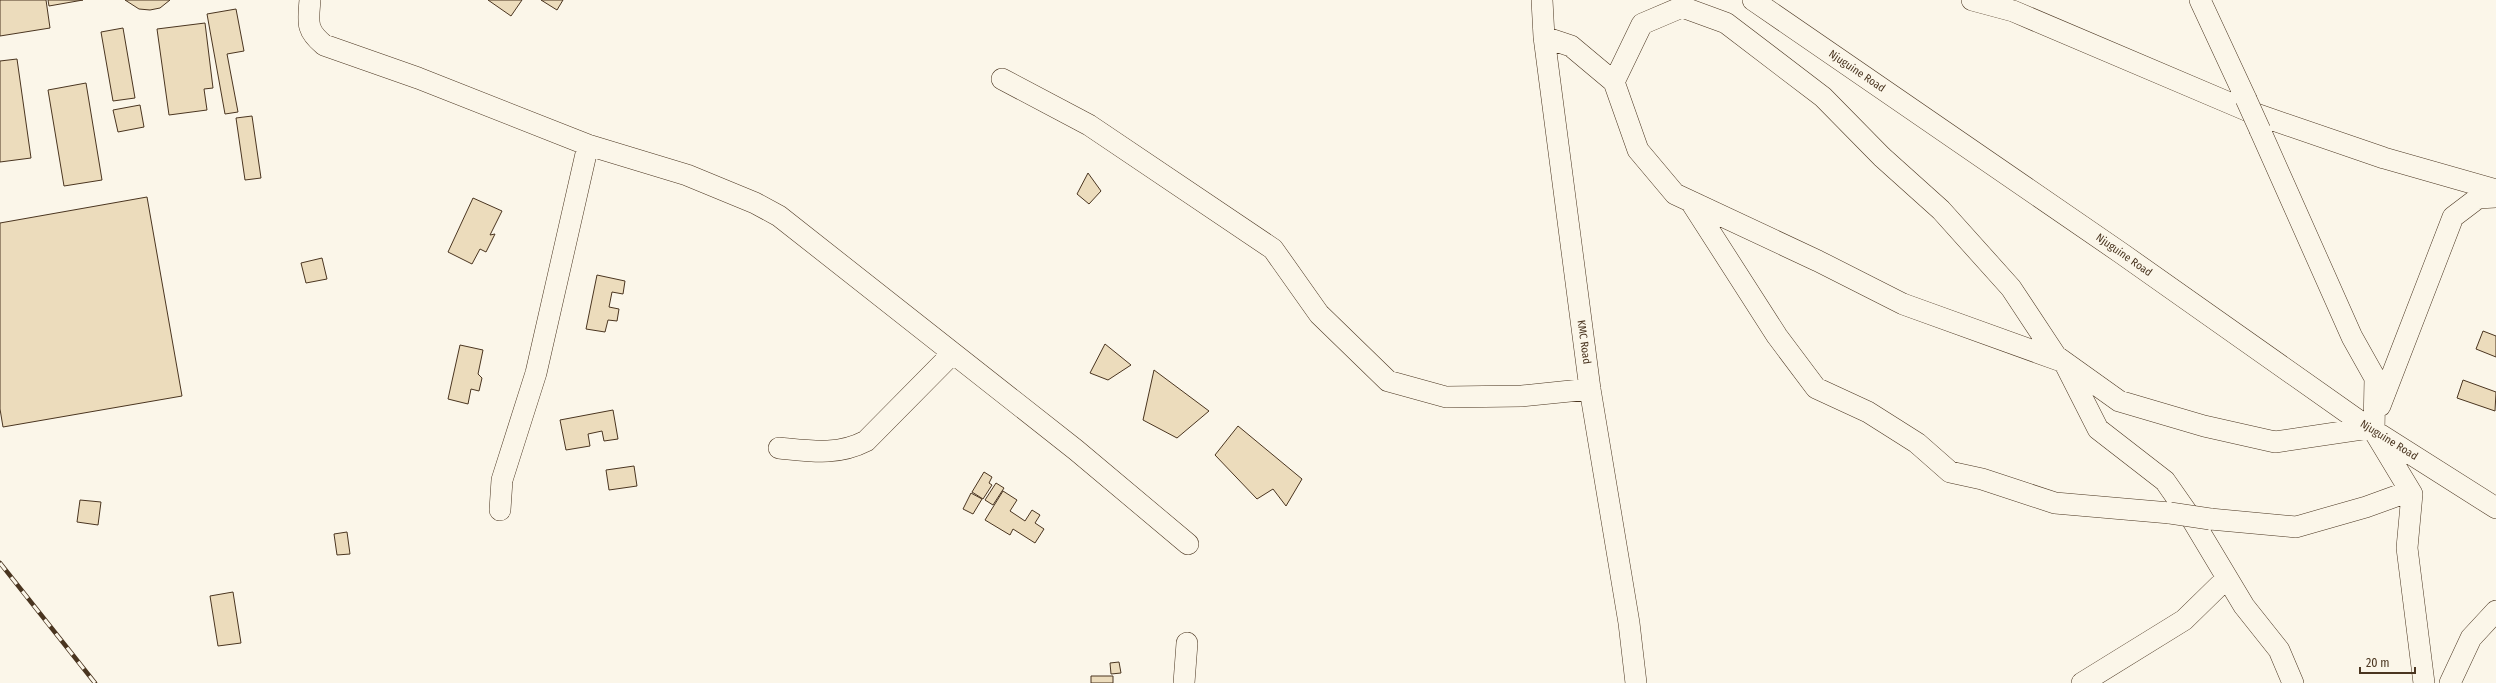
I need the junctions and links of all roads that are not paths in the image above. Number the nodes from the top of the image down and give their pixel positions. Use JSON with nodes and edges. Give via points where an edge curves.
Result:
{"nodes":[{"id":1,"x":310,"y":0,"type":"edge"},
{"id":2,"x":1542,"y":0,"type":"edge"},
{"id":3,"x":1753,"y":0,"type":"edge"},
{"id":4,"x":1972,"y":0,"type":"edge"},
{"id":5,"x":2200,"y":0,"type":"edge"},
{"id":6,"x":1544,"y":37,"type":"junction"},
{"id":7,"x":1002,"y":79,"type":"dead end"},
{"id":8,"x":1614,"y":82,"type":"junction"},
{"id":9,"x":588,"y":145,"type":"junction"},
{"id":10,"x":2491,"y":195,"type":"edge"},
{"id":11,"x":1691,"y":202,"type":"junction"},
{"id":12,"x":952,"y":354,"type":"junction"},
{"id":13,"x":2064,"y":362,"type":"junction"},
{"id":14,"x":1590,"y":389,"type":"junction"},
{"id":15,"x":2372,"y":427,"type":"junction"},
{"id":16,"x":779,"y":448,"type":"dead end"},
{"id":17,"x":2410,"y":491,"type":"junction"},
{"id":18,"x":2496,"y":508,"type":"edge"},
{"id":19,"x":500,"y":510,"type":"dead end"},
{"id":20,"x":1188,"y":544,"type":"dead end"},
{"id":21,"x":2227,"y":578,"type":"junction"},
{"id":22,"x":2496,"y":611,"type":"edge"},
{"id":23,"x":1186,"y":643,"type":"dead end"},
{"id":24,"x":1184,"y":683,"type":"edge"},
{"id":25,"x":1636,"y":683,"type":"edge"},
{"id":26,"x":2082,"y":683,"type":"edge"},
{"id":27,"x":2293,"y":683,"type":"edge"},
{"id":28,"x":2424,"y":683,"type":"edge"},
{"id":29,"x":2450,"y":683,"type":"edge"}],
"edges":[{"from":1,"to":9,"type":"street","via":[[312,34],[324,45],[418,78]]},
{"from":2,"to":6,"type":"street","name":"KMC Road"},
{"from":3,"to":15,"type":"street","name":"Njuguine Road"},
{"from":4,"to":10,"type":"street","via":[[2020,14],[2253,113]]},
{"from":5,"to":15,"type":"street","bridge":true,"via":[[2352,337],[2375,378]]},
{"from":6,"to":8,"type":"street","via":[[1571,46]]},
{"from":6,"to":14,"type":"street","name":"KMC Road"},
{"from":7,"to":14,"type":"street","via":[[1089,125],[1273,249],[1319,314],[1388,381],[1446,396],[1522,396]]},
{"from":8,"to":11,"type":"street","via":[[1638,150],[1675,194]]},
{"from":8,"to":13,"type":"street","via":[[1642,24],[1682,7],[1726,23],[1823,97],[1882,157],[1941,210],[2011,288],[2056,356]]},
{"from":9,"to":12,"type":"street","via":[[687,176],[756,203],[779,216]]},
{"from":9,"to":19,"type":"street","via":[[536,373],[502,480]]},
{"from":10,"to":15,"type":"street","via":[[2478,198],[2453,217]]},
{"from":11,"to":13,"type":"street","via":[[1903,304]]},
{"from":11,"to":17,"type":"street","bridge":true,"via":[[1777,336],[1816,388],[1868,412],[1917,443],[1950,472],[1982,479],[2055,503],[2296,527],[2366,507]]},
{"from":12,"to":16,"type":"street","via":[[866,441],[850,449],[830,453]]},
{"from":12,"to":20,"type":"street","via":[[1076,450]]},
{"from":13,"to":15,"type":"street","via":[[2119,401],[2204,426],[2275,442]]},
{"from":13,"to":21,"type":"street","via":[[2098,429],[2165,481],[2193,521]]},
{"from":14,"to":25,"type":"street","name":"KMC Road","via":[[1629,623]]},
{"from":15,"to":17,"type":"street"},
{"from":15,"to":18,"type":"street","name":"Njuguine Road"},
{"from":17,"to":28,"type":"street","via":[[2412,494],[2407,548]]},
{"from":21,"to":26,"type":"street","via":[[2184,620]]},
{"from":21,"to":27,"type":"street","via":[[2244,606],[2279,650]]},
{"from":22,"to":29,"type":"street","via":[[2471,638]]},
{"from":23,"to":24,"type":"street"}]}
